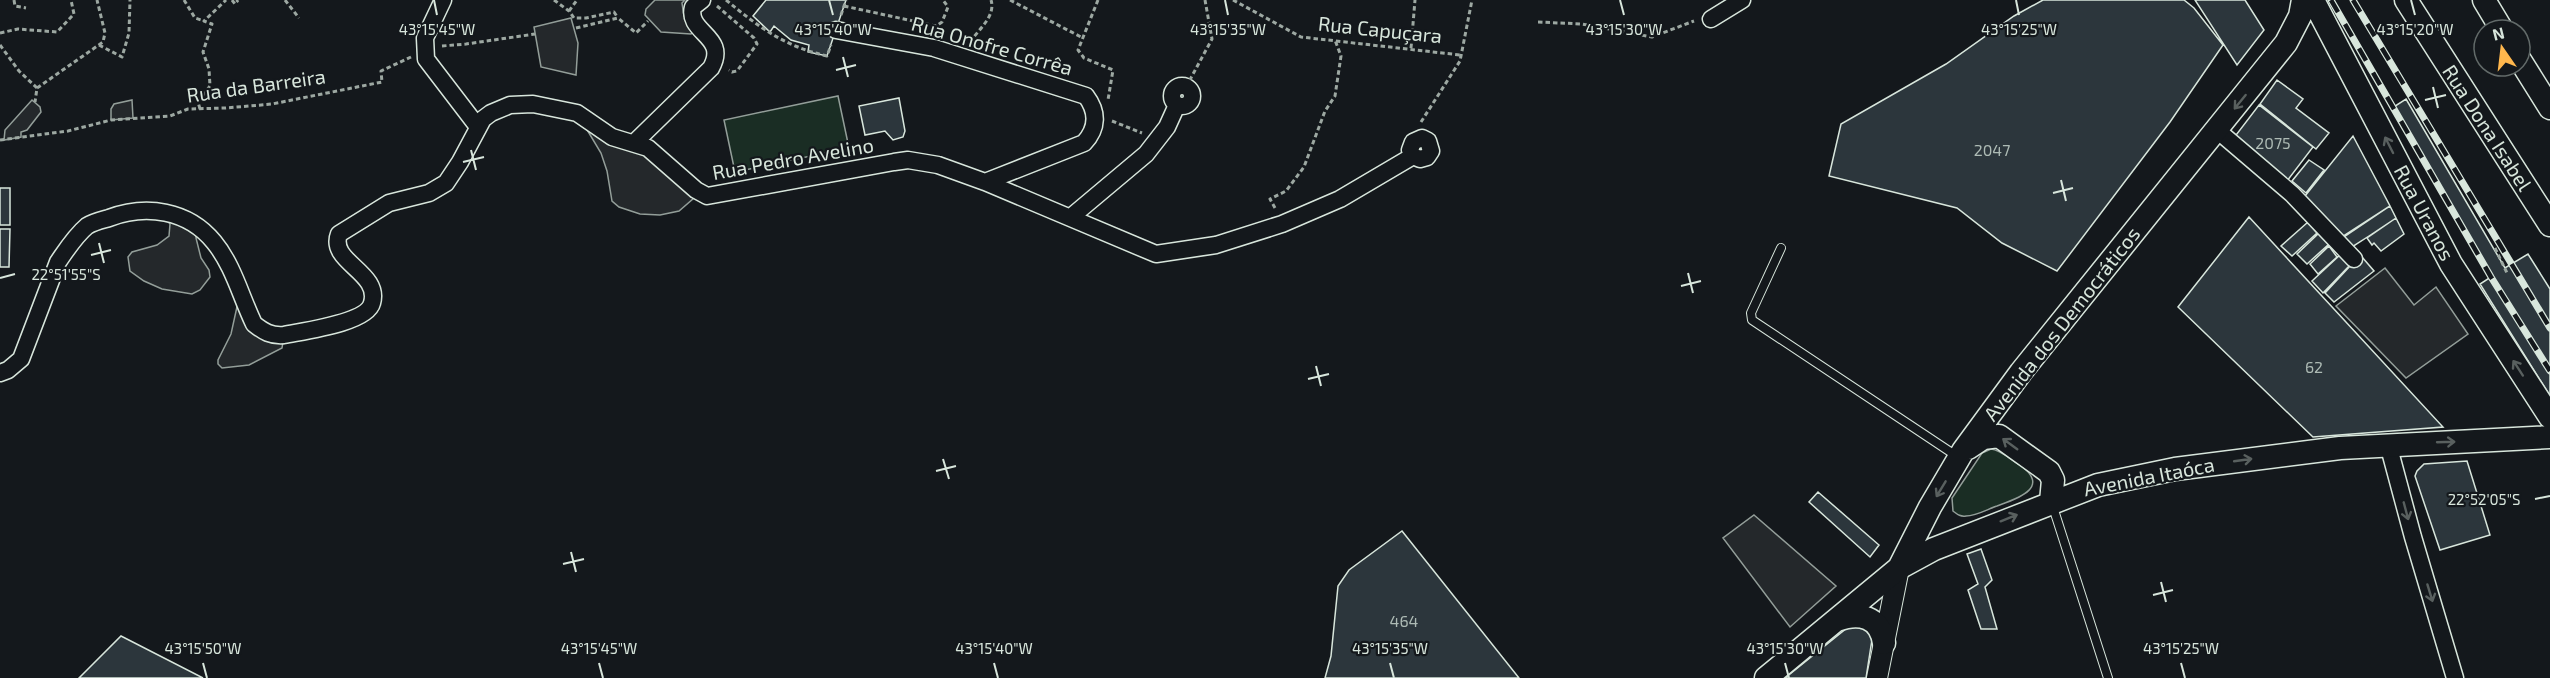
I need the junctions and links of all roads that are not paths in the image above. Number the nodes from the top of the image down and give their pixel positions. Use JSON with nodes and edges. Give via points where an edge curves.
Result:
{"nodes":[{"id":1,"x":443,"y":0,"type":"edge"},
{"id":2,"x":702,"y":0,"type":"edge"},
{"id":3,"x":1742,"y":0,"type":"edge"},
{"id":4,"x":2303,"y":0,"type":"edge"},
{"id":5,"x":2313,"y":0,"type":"edge"},
{"id":6,"x":2406,"y":0,"type":"edge"},
{"id":7,"x":2484,"y":0,"type":"edge"},
{"id":8,"x":2495,"y":18,"type":"edge"},
{"id":9,"x":1711,"y":19,"type":"road end"},
{"id":10,"x":2295,"y":29,"type":"junction"},
{"id":11,"x":836,"y":30,"type":"dead end"},
{"id":12,"x":2335,"y":40,"type":"junction"},
{"id":13,"x":2531,"y":78,"type":"edge"},
{"id":14,"x":1186,"y":87,"type":"road end"},
{"id":15,"x":2550,"y":108,"type":"edge"},
{"id":16,"x":478,"y":128,"type":"junction"},
{"id":17,"x":2217,"y":130,"type":"junction"},
{"id":18,"x":634,"y":143,"type":"junction"},
{"id":19,"x":1414,"y":148,"type":"road end"},
{"id":20,"x":985,"y":182,"type":"junction"},
{"id":21,"x":1071,"y":217,"type":"junction"},
{"id":22,"x":2550,"y":225,"type":"edge"},
{"id":23,"x":1781,"y":248,"type":"dead end"},
{"id":24,"x":2354,"y":260,"type":"dead end"},
{"id":25,"x":0,"y":373,"type":"edge"},
{"id":26,"x":2550,"y":417,"type":"edge"},
{"id":27,"x":2550,"y":437,"type":"edge"},
{"id":28,"x":2388,"y":444,"type":"junction"},
{"id":29,"x":1961,"y":454,"type":"junction"},
{"id":30,"x":2051,"y":502,"type":"junction"},
{"id":31,"x":1899,"y":568,"type":"junction"},
{"id":32,"x":1835,"y":621,"type":"junction"},
{"id":33,"x":1884,"y":643,"type":"junction"},
{"id":34,"x":1766,"y":678,"type":"edge"},
{"id":35,"x":1876,"y":678,"type":"edge"},
{"id":36,"x":2108,"y":678,"type":"edge"},
{"id":37,"x":2455,"y":678,"type":"edge"}],
"edges":[{"from":1,"to":16,"type":"street","via":[[424,38],[426,59]]},
{"from":2,"to":18,"type":"street","via":[[693,7],[692,17],[713,42],[716,60]]},
{"from":3,"to":9,"type":"street"},
{"from":4,"to":10,"type":"main road","name":"Avenida dos Democráticos"},
{"from":5,"to":12,"type":"main road","name":"Rua Uranos"},
{"from":6,"to":22,"type":"main road","name":"Rua Dona Isabel"},
{"from":7,"to":8,"type":"main road"},
{"from":10,"to":12,"type":"main road"},
{"from":10,"to":17,"type":"main road","name":"Avenida dos Democráticos","one_way":true},
{"from":11,"to":20,"type":"street","name":"Rua Onofre Corrêa","via":[[934,48],[1086,96],[1096,120],[1090,136],[1076,148]]},
{"from":26,"to":12,"type":"main road","name":"Rua Uranos","one_way":true,"via":[[2451,264]]},
{"from":13,"to":15,"type":"main road"},
{"from":14,"to":21,"type":"street","via":[[1173,91],[1177,105],[1146,154]]},
{"from":16,"to":18,"type":"street","name":"Rua Pedro Avelino","via":[[483,119],[499,109],[533,104],[577,113],[612,137]]},
{"from":16,"to":25,"type":"street","name":"Rua Pedro Avelino","via":[[446,183],[429,193],[389,203],[339,234],[338,251],[371,287],[373,302],[356,319],[272,336],[254,324],[227,262],[197,226],[161,211],[123,213],[89,225],[67,248],[21,359]]},
{"from":17,"to":24,"type":"street","via":[[2292,194]]},
{"from":17,"to":29,"type":"main road","name":"Avenida dos Democráticos","via":[[2021,372]]},
{"from":18,"to":20,"type":"street","name":"Rua Pedro Avelino","via":[[648,148],[707,196],[908,160],[938,165]]},
{"from":19,"to":21,"type":"street","name":"Rua Pedro Avelino","via":[[1340,199],[1216,245],[1150,253]]},
{"from":20,"to":21,"type":"street","name":"Rua Pedro Avelino"},
{"from":23,"to":29,"type":"lane","via":[[1750,313],[1752,320]]},
{"from":28,"to":27,"type":"main road","name":"Avenida Itaóca","one_way":true},
{"from":30,"to":28,"type":"main road","name":"Avenida Itaóca","one_way":true,"via":[[2098,485],[2159,472]]},
{"from":28,"to":37,"type":"street","one_way":true},
{"from":30,"to":29,"type":"main road","one_way":true,"via":[[2049,472],[1999,436],[1983,438]]},
{"from":29,"to":31,"type":"main road","name":"Avenida dos Democráticos","one_way":true},
{"from":31,"to":30,"type":"main road","name":"Avenida Itaóca","one_way":true,"via":[[1934,549]]},
{"from":30,"to":36,"type":"lane"},
{"from":31,"to":32,"type":"main road","name":"Avenida Itaóca"},
{"from":31,"to":33,"type":"street","name":"Avenida dos Democráticos"},
{"from":32,"to":33,"type":"main road","via":[[1853,615],[1871,619],[1880,629]]},
{"from":32,"to":34,"type":"main road","name":"Avenida Itaóca"},
{"from":33,"to":35,"type":"street","name":"Avenida dos Democráticos"}]}
